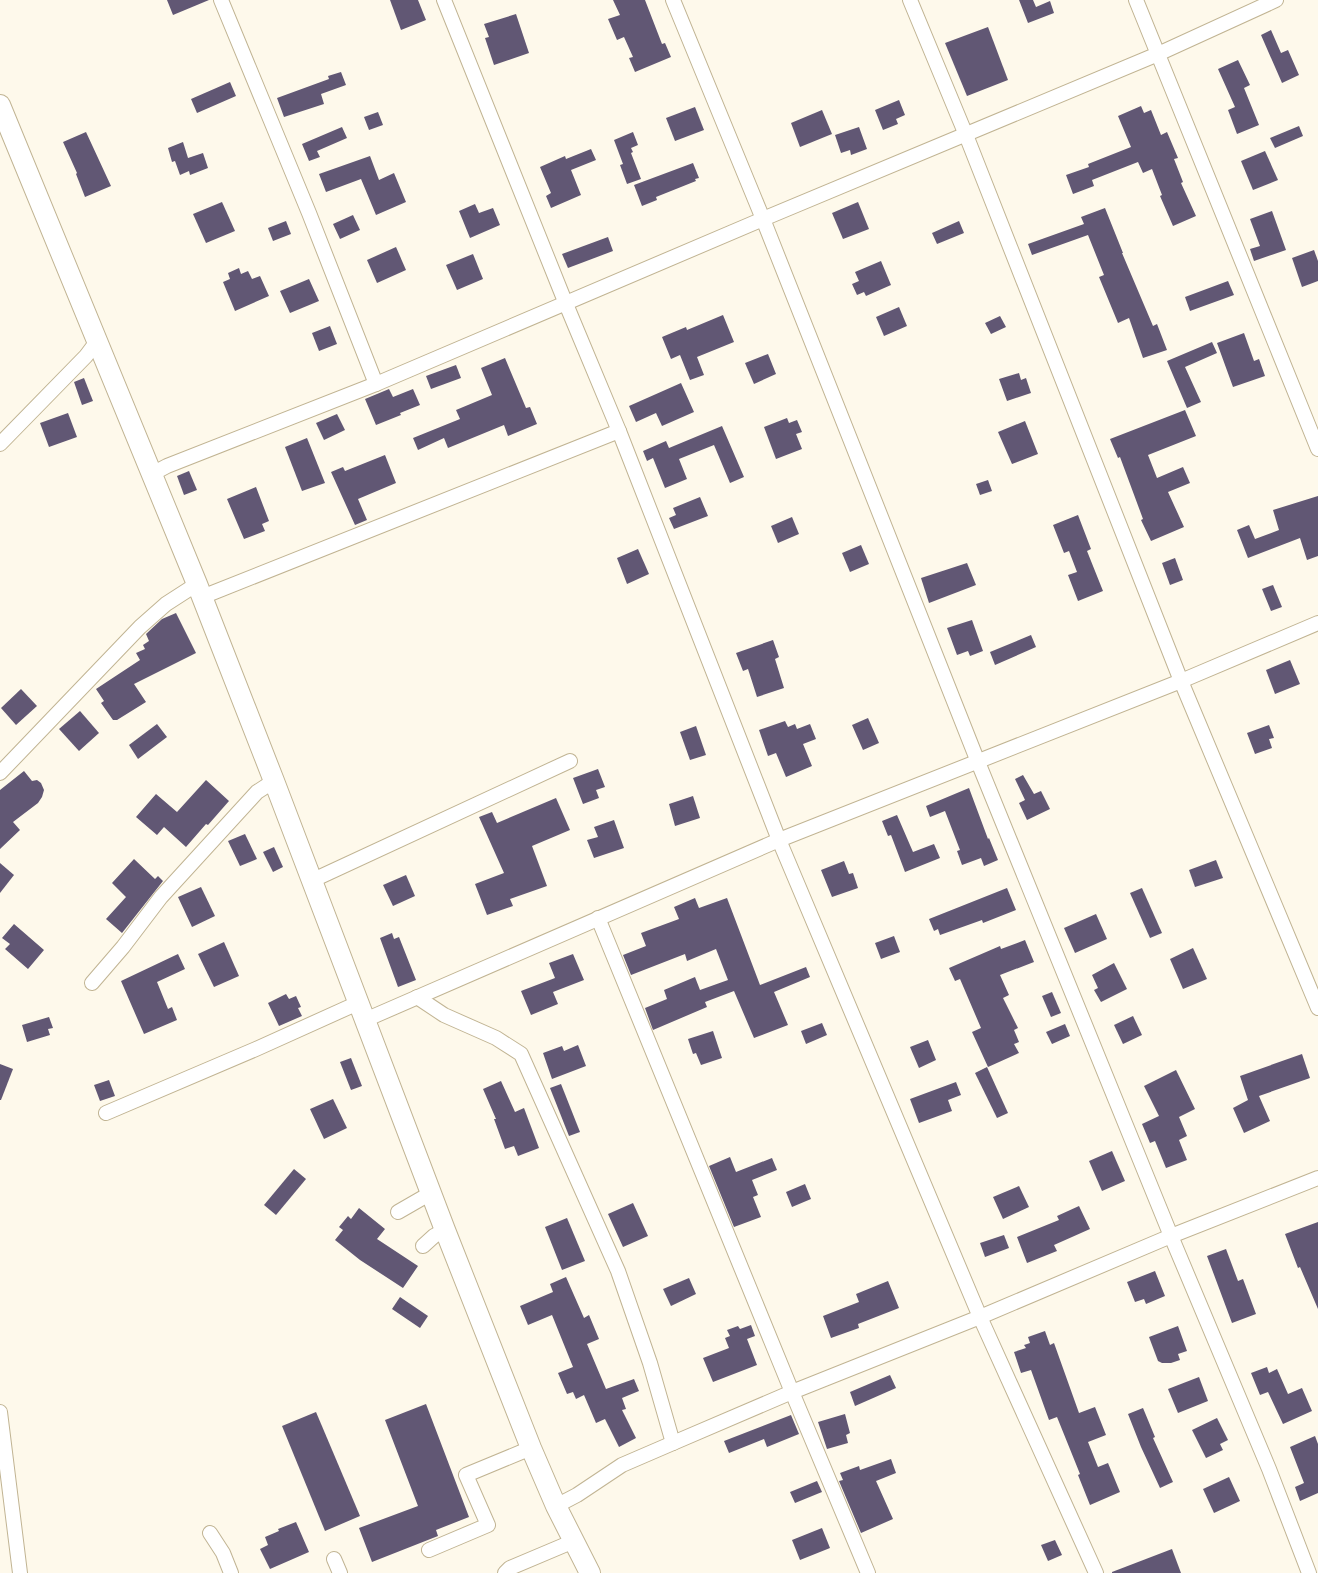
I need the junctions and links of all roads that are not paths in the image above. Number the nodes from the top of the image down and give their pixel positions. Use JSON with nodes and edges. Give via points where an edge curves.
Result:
{"nodes":[{"id":1,"x":221,"y":0,"type":"edge"},
{"id":2,"x":444,"y":0,"type":"edge"},
{"id":3,"x":674,"y":0,"type":"edge"},
{"id":4,"x":910,"y":0,"type":"edge"},
{"id":5,"x":1136,"y":0,"type":"edge"},
{"id":6,"x":1276,"y":0,"type":"edge"},
{"id":7,"x":1158,"y":54,"type":"junction"},
{"id":8,"x":1,"y":111,"type":"edge"},
{"id":9,"x":966,"y":135,"type":"junction"},
{"id":10,"x":763,"y":219,"type":"junction"},
{"id":11,"x":566,"y":304,"type":"junction"},
{"id":12,"x":98,"y":340,"type":"junction"},
{"id":13,"x":376,"y":384,"type":"junction"},
{"id":14,"x":619,"y":431,"type":"junction"},
{"id":15,"x":0,"y":444,"type":"edge"},
{"id":16,"x":1318,"y":449,"type":"edge"},
{"id":17,"x":152,"y":474,"type":"junction"},
{"id":18,"x":200,"y":590,"type":"junction"},
{"id":19,"x":1318,"y":623,"type":"edge"},
{"id":20,"x":1181,"y":681,"type":"junction"},
{"id":21,"x":570,"y":761,"type":"dead end"},
{"id":22,"x":978,"y":762,"type":"junction"},
{"id":23,"x":0,"y":773,"type":"edge"},
{"id":24,"x":274,"y":781,"type":"junction"},
{"id":25,"x":779,"y":840,"type":"junction"},
{"id":26,"x":311,"y":881,"type":"junction"},
{"id":27,"x":598,"y":918,"type":"junction"},
{"id":28,"x":92,"y":983,"type":"dead end"},
{"id":29,"x":417,"y":997,"type":"junction"},
{"id":30,"x":1318,"y":1008,"type":"edge"},
{"id":31,"x":361,"y":1011,"type":"junction"},
{"id":32,"x":106,"y":1113,"type":"dead end"},
{"id":33,"x":1318,"y":1178,"type":"edge"},
{"id":34,"x":431,"y":1193,"type":"junction"},
{"id":35,"x":398,"y":1212,"type":"dead end"},
{"id":36,"x":445,"y":1230,"type":"junction"},
{"id":37,"x":1171,"y":1236,"type":"junction"},
{"id":38,"x":423,"y":1246,"type":"dead end"},
{"id":39,"x":980,"y":1317,"type":"junction"},
{"id":40,"x":792,"y":1392,"type":"junction"},
{"id":41,"x":0,"y":1412,"type":"edge"},
{"id":42,"x":673,"y":1443,"type":"junction"},
{"id":43,"x":531,"y":1449,"type":"junction"},
{"id":44,"x":556,"y":1506,"type":"junction"},
{"id":45,"x":210,"y":1533,"type":"dead end"},
{"id":46,"x":574,"y":1541,"type":"junction"},
{"id":47,"x":429,"y":1550,"type":"dead end"},
{"id":48,"x":334,"y":1558,"type":"dead end"},
{"id":49,"x":20,"y":1573,"type":"edge"},
{"id":50,"x":231,"y":1573,"type":"edge"},
{"id":51,"x":340,"y":1573,"type":"edge"},
{"id":52,"x":505,"y":1573,"type":"edge"},
{"id":53,"x":590,"y":1573,"type":"edge"},
{"id":54,"x":868,"y":1573,"type":"edge"},
{"id":55,"x":1096,"y":1573,"type":"edge"},
{"id":56,"x":1309,"y":1573,"type":"edge"}],
"edges":[{"from":1,"to":13,"type":"street"},
{"from":2,"to":11,"type":"street"},
{"from":3,"to":10,"type":"street"},
{"from":4,"to":9,"type":"street"},
{"from":5,"to":7,"type":"street"},
{"from":6,"to":7,"type":"street"},
{"from":7,"to":9,"type":"street"},
{"from":7,"to":16,"type":"street"},
{"from":8,"to":12,"type":"street"},
{"from":9,"to":10,"type":"street"},
{"from":9,"to":20,"type":"street"},
{"from":10,"to":11,"type":"street"},
{"from":10,"to":22,"type":"street"},
{"from":11,"to":13,"type":"street"},
{"from":11,"to":14,"type":"street"},
{"from":12,"to":15,"type":"street"},
{"from":12,"to":17,"type":"street"},
{"from":13,"to":17,"type":"street"},
{"from":14,"to":18,"type":"street"},
{"from":14,"to":25,"type":"street"},
{"from":17,"to":18,"type":"street"},
{"from":18,"to":23,"type":"street","via":[[166,604],[140,627]]},
{"from":18,"to":24,"type":"street"},
{"from":19,"to":20,"type":"street"},
{"from":20,"to":22,"type":"street"},
{"from":20,"to":30,"type":"street"},
{"from":21,"to":26,"type":"street"},
{"from":22,"to":25,"type":"street"},
{"from":22,"to":37,"type":"street"},
{"from":24,"to":26,"type":"street"},
{"from":24,"to":28,"type":"street","via":[[256,792],[161,897]]},
{"from":25,"to":27,"type":"street"},
{"from":25,"to":39,"type":"street"},
{"from":26,"to":31,"type":"street"},
{"from":27,"to":29,"type":"street"},
{"from":27,"to":40,"type":"street"},
{"from":29,"to":31,"type":"street"},
{"from":29,"to":42,"type":"street","via":[[521,1054],[618,1271]]},
{"from":31,"to":32,"type":"street","via":[[256,1049]]},
{"from":31,"to":34,"type":"street"},
{"from":33,"to":37,"type":"street"},
{"from":34,"to":35,"type":"street"},
{"from":34,"to":36,"type":"street"},
{"from":36,"to":38,"type":"street"},
{"from":36,"to":43,"type":"street"},
{"from":37,"to":39,"type":"street"},
{"from":37,"to":56,"type":"street"},
{"from":39,"to":40,"type":"street"},
{"from":39,"to":55,"type":"street"},
{"from":40,"to":42,"type":"street"},
{"from":40,"to":54,"type":"street"},
{"from":41,"to":49,"type":"street"},
{"from":42,"to":44,"type":"street","via":[[622,1465]]},
{"from":43,"to":44,"type":"street"},
{"from":43,"to":47,"type":"street","via":[[466,1475],[488,1525]]},
{"from":44,"to":46,"type":"street"},
{"from":45,"to":50,"type":"street"},
{"from":46,"to":52,"type":"street"},
{"from":46,"to":53,"type":"street"},
{"from":48,"to":51,"type":"street"}]}
